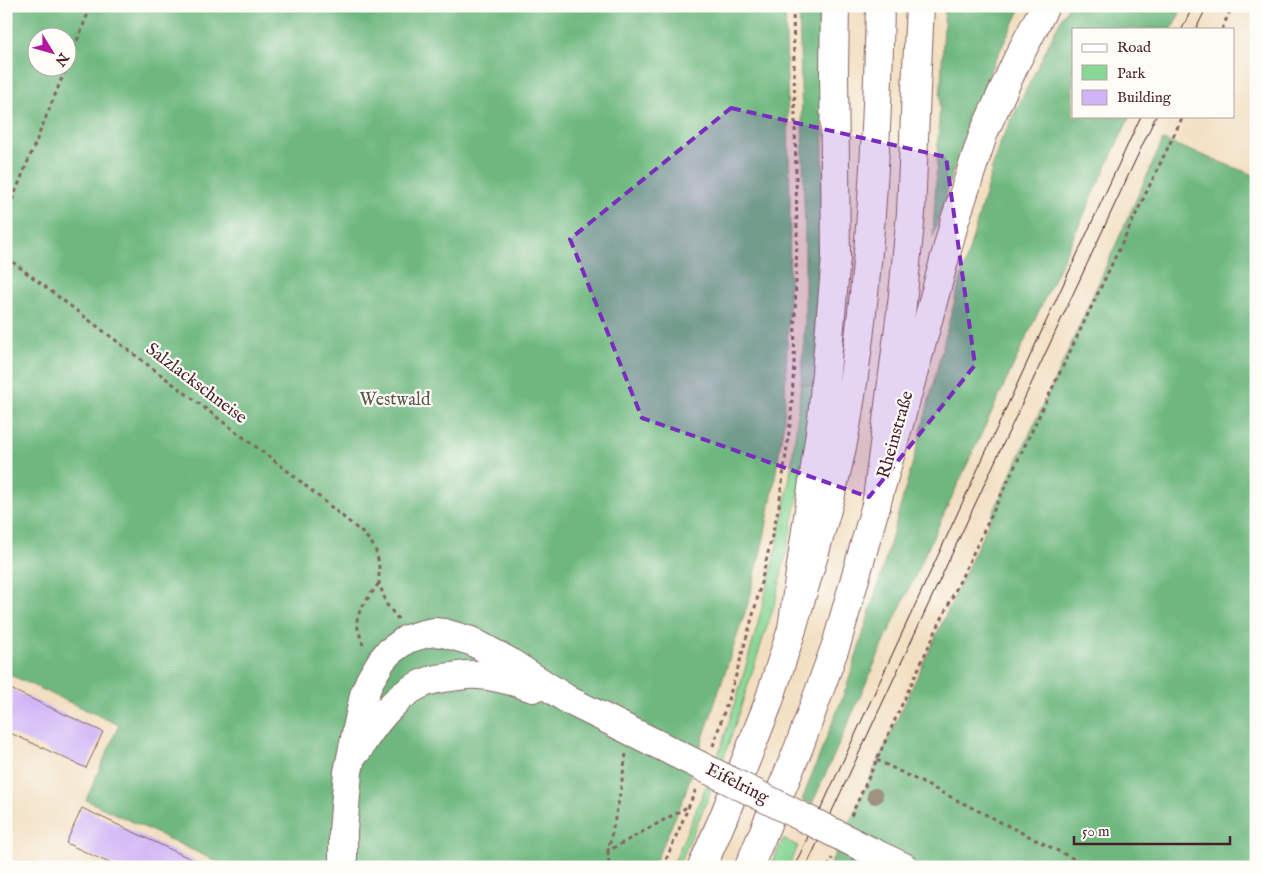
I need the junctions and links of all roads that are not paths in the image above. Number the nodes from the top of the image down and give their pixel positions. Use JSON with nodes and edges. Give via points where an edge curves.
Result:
{"nodes":[{"id":1,"x":836,"y":6,"type":"edge"},
{"id":2,"x":880,"y":6,"type":"edge"},
{"id":3,"x":920,"y":6,"type":"edge"},
{"id":4,"x":1046,"y":6,"type":"edge"},
{"id":5,"x":876,"y":507,"type":"junction"},
{"id":6,"x":792,"y":629,"type":"junction"},
{"id":7,"x":570,"y":701,"type":"junction"},
{"id":8,"x":348,"y":772,"type":"junction"},
{"id":9,"x":343,"y":867,"type":"edge"},
{"id":10,"x":702,"y":867,"type":"edge"},
{"id":11,"x":750,"y":867,"type":"edge"},
{"id":12,"x":904,"y":867,"type":"edge"}],
"edges":[{"from":1,"to":6,"type":"main road","via":[[836,257],[822,418]]},
{"from":2,"to":6,"type":"main road","via":[[873,174],[858,345],[830,499]]},
{"from":3,"to":5,"type":"main road","via":[[911,213]]},
{"from":4,"to":5,"type":"main road","name":"Rheinstraße","via":[[1016,60],[981,140],[955,220]]},
{"from":5,"to":11,"type":"main road","name":"Rheinstraße","via":[[837,642]]},
{"from":6,"to":10,"type":"main road","via":[[768,704]]},
{"from":7,"to":8,"type":"main road","name":"Eifelring","via":[[529,686],[476,674],[421,684],[392,705],[376,723]]},
{"from":7,"to":8,"type":"main road","name":"Eifelring","via":[[471,641],[434,632],[413,636],[389,652],[370,680]]},
{"from":7,"to":12,"type":"main road","name":"Eifelring","bridge":true},
{"from":8,"to":9,"type":"main road","name":"Eifelring"}]}
